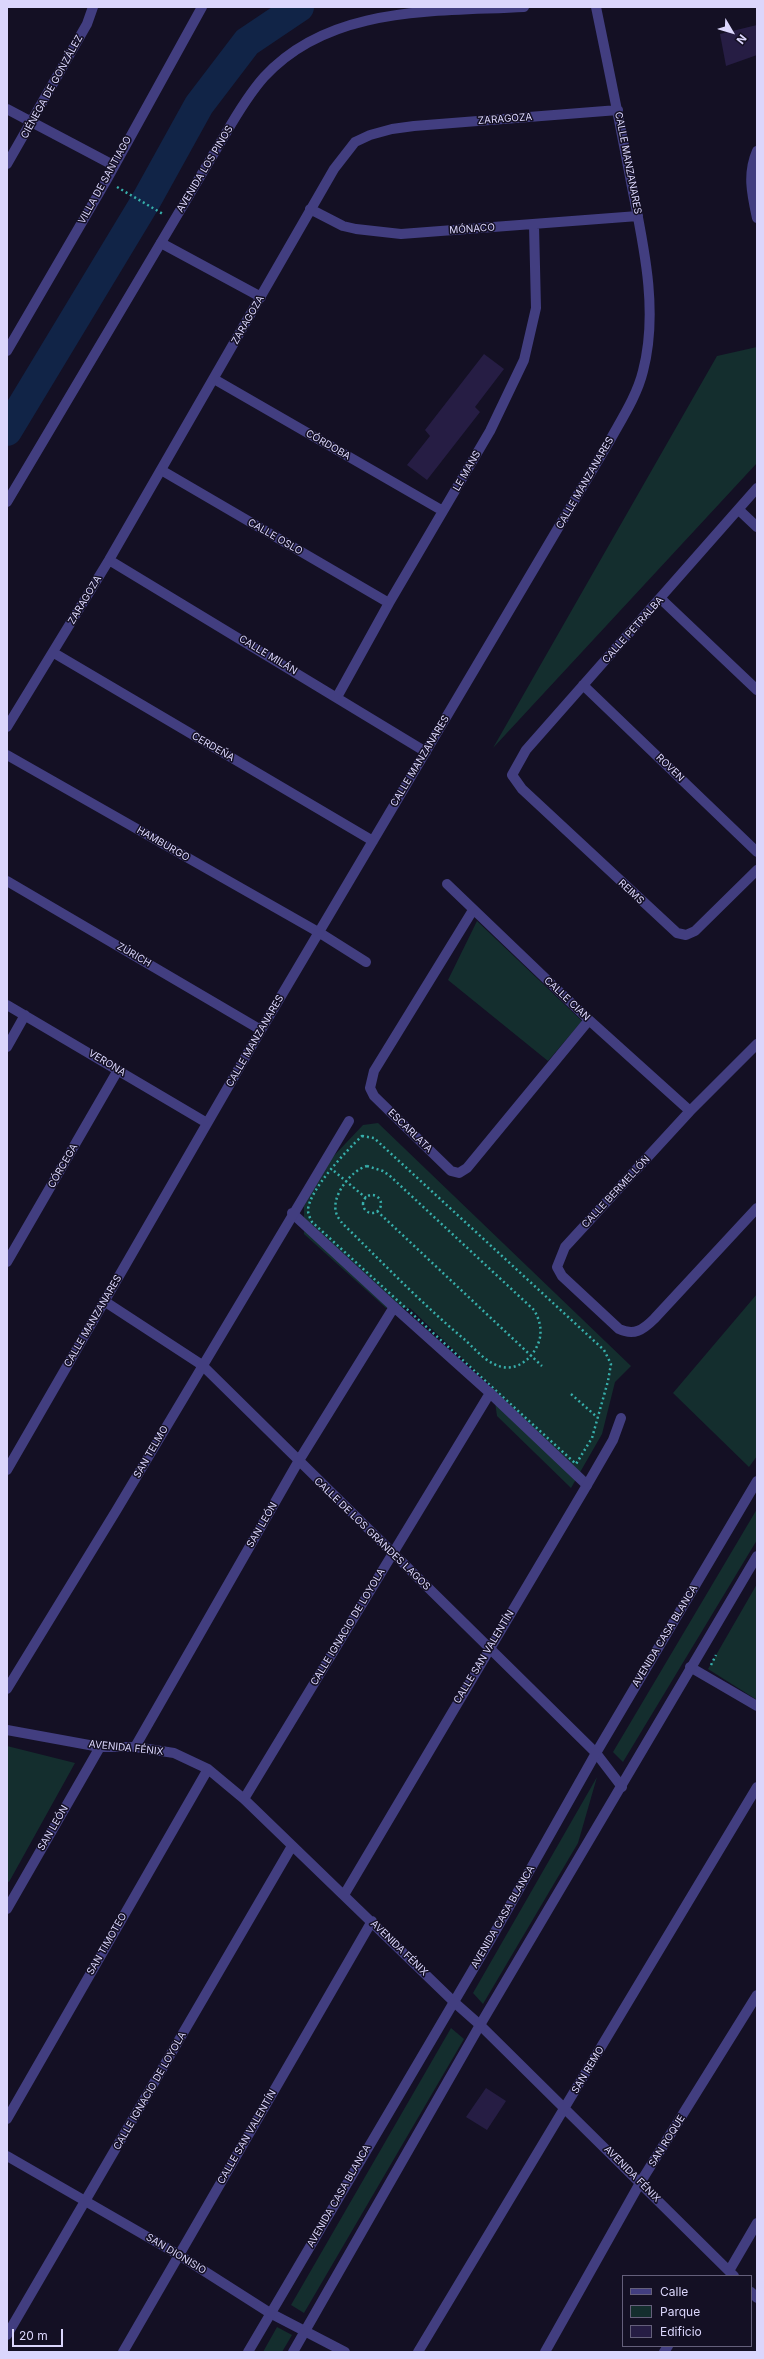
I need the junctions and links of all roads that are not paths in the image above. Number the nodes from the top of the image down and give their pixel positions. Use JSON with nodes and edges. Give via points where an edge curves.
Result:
{"nodes":[{"id":1,"x":93,"y":7,"type":"edge"},
{"id":2,"x":202,"y":7,"type":"edge"},
{"id":3,"x":524,"y":7,"type":"edge"},
{"id":4,"x":596,"y":7,"type":"edge"},
{"id":5,"x":7,"y":109,"type":"edge"},
{"id":6,"x":618,"y":110,"type":"junction"},
{"id":7,"x":32,"y":124,"type":"junction"},
{"id":8,"x":757,"y":151,"type":"edge"},
{"id":9,"x":7,"y":164,"type":"edge"},
{"id":10,"x":113,"y":165,"type":"junction"},
{"id":11,"x":310,"y":209,"type":"junction"},
{"id":12,"x":638,"y":216,"type":"junction"},
{"id":13,"x":757,"y":218,"type":"edge"},
{"id":14,"x":534,"y":225,"type":"junction"},
{"id":15,"x":161,"y":242,"type":"junction"},
{"id":16,"x":261,"y":297,"type":"junction"},
{"id":17,"x":7,"y":351,"type":"edge"},
{"id":18,"x":214,"y":379,"type":"junction"},
{"id":19,"x":161,"y":470,"type":"junction"},
{"id":20,"x":757,"y":488,"type":"edge"},
{"id":21,"x":7,"y":502,"type":"edge"},
{"id":22,"x":739,"y":510,"type":"junction"},
{"id":23,"x":443,"y":511,"type":"junction"},
{"id":24,"x":757,"y":527,"type":"edge"},
{"id":25,"x":109,"y":560,"type":"junction"},
{"id":26,"x":661,"y":599,"type":"junction"},
{"id":27,"x":389,"y":603,"type":"junction"},
{"id":28,"x":54,"y":653,"type":"junction"},
{"id":29,"x":583,"y":685,"type":"junction"},
{"id":30,"x":757,"y":690,"type":"edge"},
{"id":31,"x":337,"y":697,"type":"junction"},
{"id":32,"x":7,"y":727,"type":"edge"},
{"id":33,"x":426,"y":752,"type":"junction"},
{"id":34,"x":7,"y":755,"type":"edge"},
{"id":35,"x":512,"y":774,"type":"joint"},
{"id":36,"x":373,"y":841,"type":"junction"},
{"id":37,"x":757,"y":852,"type":"edge"},
{"id":38,"x":757,"y":870,"type":"edge"},
{"id":39,"x":7,"y":881,"type":"edge"},
{"id":40,"x":447,"y":884,"type":"dead end"},
{"id":41,"x":473,"y":910,"type":"junction"},
{"id":42,"x":320,"y":933,"type":"junction"},
{"id":43,"x":366,"y":962,"type":"dead end"},
{"id":44,"x":7,"y":1004,"type":"edge"},
{"id":45,"x":25,"y":1015,"type":"junction"},
{"id":46,"x":589,"y":1020,"type":"junction"},
{"id":47,"x":261,"y":1030,"type":"junction"},
{"id":48,"x":757,"y":1044,"type":"edge"},
{"id":49,"x":7,"y":1047,"type":"edge"},
{"id":50,"x":118,"y":1070,"type":"junction"},
{"id":51,"x":690,"y":1110,"type":"junction"},
{"id":52,"x":348,"y":1121,"type":"dead end"},
{"id":53,"x":207,"y":1123,"type":"junction"},
{"id":54,"x":757,"y":1208,"type":"edge"},
{"id":55,"x":292,"y":1213,"type":"junction"},
{"id":56,"x":7,"y":1262,"type":"edge"},
{"id":57,"x":104,"y":1301,"type":"junction"},
{"id":58,"x":394,"y":1307,"type":"junction"},
{"id":59,"x":202,"y":1366,"type":"junction"},
{"id":60,"x":490,"y":1393,"type":"junction"},
{"id":61,"x":621,"y":1418,"type":"dead end"},
{"id":62,"x":298,"y":1462,"type":"junction"},
{"id":63,"x":7,"y":1470,"type":"edge"},
{"id":64,"x":757,"y":1481,"type":"edge"},
{"id":65,"x":587,"y":1485,"type":"junction"},
{"id":66,"x":392,"y":1553,"type":"junction"},
{"id":67,"x":757,"y":1556,"type":"edge"},
{"id":68,"x":490,"y":1648,"type":"junction"},
{"id":69,"x":690,"y":1667,"type":"junction"},
{"id":70,"x":7,"y":1689,"type":"edge"},
{"id":71,"x":757,"y":1706,"type":"edge"},
{"id":72,"x":7,"y":1730,"type":"edge"},
{"id":73,"x":100,"y":1747,"type":"junction"},
{"id":74,"x":135,"y":1747,"type":"junction"},
{"id":75,"x":596,"y":1753,"type":"junction"},
{"id":76,"x":208,"y":1769,"type":"junction"},
{"id":77,"x":622,"y":1787,"type":"junction"},
{"id":78,"x":757,"y":1787,"type":"edge"},
{"id":79,"x":244,"y":1799,"type":"junction"},
{"id":80,"x":292,"y":1846,"type":"junction"},
{"id":81,"x":10,"y":1895,"type":"edge"},
{"id":82,"x":344,"y":1895,"type":"junction"},
{"id":83,"x":7,"y":1909,"type":"edge"},
{"id":84,"x":372,"y":1921,"type":"junction"},
{"id":85,"x":757,"y":1995,"type":"edge"},
{"id":86,"x":454,"y":2002,"type":"junction"},
{"id":87,"x":480,"y":2025,"type":"junction"},
{"id":88,"x":566,"y":2108,"type":"junction"},
{"id":89,"x":7,"y":2119,"type":"edge"},
{"id":90,"x":7,"y":2156,"type":"edge"},
{"id":91,"x":640,"y":2183,"type":"junction"},
{"id":92,"x":85,"y":2201,"type":"junction"},
{"id":93,"x":757,"y":2224,"type":"edge"},
{"id":94,"x":179,"y":2255,"type":"junction"},
{"id":95,"x":732,"y":2274,"type":"edge"},
{"id":96,"x":270,"y":2313,"type":"junction"},
{"id":97,"x":304,"y":2332,"type":"junction"},
{"id":98,"x":7,"y":2335,"type":"edge"},
{"id":99,"x":123,"y":2352,"type":"edge"},
{"id":100,"x":248,"y":2352,"type":"edge"},
{"id":101,"x":293,"y":2352,"type":"edge"},
{"id":102,"x":345,"y":2352,"type":"edge"},
{"id":103,"x":418,"y":2352,"type":"edge"},
{"id":104,"x":545,"y":2352,"type":"edge"}],
"edges":[{"from":1,"to":7,"type":"street","name":"CIÉNEGA DE GONZÁLEZ","via":[[87,24]]},
{"from":2,"to":10,"type":"street","name":"VILLA DE SANTIAGO"},
{"from":3,"to":15,"type":"street","name":"AVENIDA LOS PINOS","via":[[371,18],[339,28],[308,43],[264,77],[248,98]]},
{"from":4,"to":6,"type":"street","name":"CALLE MANZANARES"},
{"from":5,"to":7,"type":"street"},
{"from":6,"to":11,"type":"street","name":"ZARAGOZA","via":[[414,126],[370,135],[355,142],[345,154]]},
{"from":6,"to":12,"type":"street","name":"CALLE MANZANARES"},
{"from":7,"to":9,"type":"street","name":"CIÉNEGA DE GONZÁLEZ"},
{"from":7,"to":10,"type":"street"},
{"from":8,"to":13,"type":"street","via":[[750,171],[750,185]]},
{"from":10,"to":17,"type":"street","name":"VILLA DE SANTIAGO"},
{"from":11,"to":14,"type":"street","name":"MÓNACO","via":[[343,226],[379,233],[402,234]]},
{"from":11,"to":16,"type":"street","name":"ZARAGOZA"},
{"from":12,"to":14,"type":"street","name":"MÓNACO"},
{"from":12,"to":33,"type":"street","name":"CALLE MANZANARES","via":[[650,321],[647,352],[636,392]]},
{"from":14,"to":23,"type":"street","name":"LE MANS","via":[[536,308],[524,360],[490,431]]},
{"from":15,"to":16,"type":"street"},
{"from":15,"to":21,"type":"street","name":"AVENIDA LOS PINOS"},
{"from":16,"to":18,"type":"street","name":"ZARAGOZA"},
{"from":18,"to":19,"type":"street","name":"ZARAGOZA"},
{"from":18,"to":23,"type":"street","name":"CÓRDOBA"},
{"from":19,"to":25,"type":"street","name":"ZARAGOZA"},
{"from":19,"to":27,"type":"street","name":"CALLE OSLO"},
{"from":20,"to":22,"type":"street","name":"CALLE PETRALBA"},
{"from":22,"to":24,"type":"street"},
{"from":22,"to":26,"type":"street","name":"CALLE PETRALBA"},
{"from":23,"to":27,"type":"street","name":"LE MANS"},
{"from":25,"to":28,"type":"street","name":"ZARAGOZA"},
{"from":25,"to":31,"type":"street","name":"CALLE MILÁN"},
{"from":26,"to":29,"type":"street","name":"CALLE PETRALBA"},
{"from":26,"to":30,"type":"street"},
{"from":27,"to":31,"type":"street","name":"LE MANS"},
{"from":28,"to":32,"type":"street","name":"ZARAGOZA"},
{"from":28,"to":36,"type":"street","name":"CERDEÑA"},
{"from":29,"to":35,"type":"street","name":"CALLE PETRALBA","via":[[526,750]]},
{"from":29,"to":37,"type":"street","name":"ROVEN"},
{"from":31,"to":33,"type":"street","name":"CALLE MILÁN"},
{"from":33,"to":36,"type":"street","name":"CALLE MANZANARES"},
{"from":34,"to":42,"type":"street","name":"HAMBURGO"},
{"from":35,"to":38,"type":"street","name":"REIMS","via":[[522,789],[677,933],[686,935],[695,931]]},
{"from":36,"to":42,"type":"street","name":"CALLE MANZANARES"},
{"from":39,"to":47,"type":"street","name":"ZÚRICH"},
{"from":40,"to":41,"type":"street","name":"CALLE CIAN"},
{"from":41,"to":46,"type":"street","name":"CALLE CIAN"},
{"from":41,"to":46,"type":"street","name":"ESCARLATA","via":[[374,1071],[370,1088],[374,1096],[447,1167],[459,1173],[467,1168]]},
{"from":42,"to":43,"type":"street","name":"HAMBURGO"},
{"from":42,"to":47,"type":"street","name":"CALLE MANZANARES"},
{"from":44,"to":45,"type":"street","name":"VERONA"},
{"from":45,"to":49,"type":"street"},
{"from":45,"to":50,"type":"street","name":"VERONA"},
{"from":46,"to":51,"type":"street","name":"CALLE CIAN"},
{"from":47,"to":53,"type":"street","name":"CALLE MANZANARES"},
{"from":48,"to":51,"type":"street","name":"CALLE BERMELLÓN"},
{"from":50,"to":53,"type":"street","name":"VERONA"},
{"from":50,"to":56,"type":"street","name":"CÓRCEGA"},
{"from":51,"to":54,"type":"street","name":"CALLE BERMELLÓN","via":[[565,1247],[557,1268],[562,1276],[619,1329],[637,1332],[654,1319]]},
{"from":52,"to":55,"type":"street","name":"SAN TELMO"},
{"from":53,"to":57,"type":"street","name":"CALLE MANZANARES"},
{"from":55,"to":58,"type":"street"},
{"from":55,"to":59,"type":"street","name":"SAN TELMO"},
{"from":57,"to":59,"type":"street","name":"CALLE DE LOS GRANDES LAGOS"},
{"from":57,"to":63,"type":"street","name":"CALLE MANZANARES"},
{"from":58,"to":60,"type":"street"},
{"from":58,"to":62,"type":"street","name":"SAN LEÓN"},
{"from":59,"to":62,"type":"street","name":"CALLE DE LOS GRANDES LAGOS"},
{"from":59,"to":70,"type":"street","name":"SAN TELMO"},
{"from":60,"to":65,"type":"street"},
{"from":60,"to":66,"type":"street","name":"CALLE IGNACIO DE LOYOLA"},
{"from":61,"to":65,"type":"street","name":"CALLE SAN VALENTÍN","via":[[613,1440]]},
{"from":62,"to":66,"type":"street","name":"CALLE DE LOS GRANDES LAGOS"},
{"from":62,"to":74,"type":"street","name":"SAN LEÓN"},
{"from":64,"to":75,"type":"street","name":"AVENIDA CASA BLANCA"},
{"from":65,"to":68,"type":"street","name":"CALLE SAN VALENTÍN"},
{"from":66,"to":68,"type":"street","name":"CALLE DE LOS GRANDES LAGOS"},
{"from":66,"to":79,"type":"street","name":"CALLE IGNACIO DE LOYOLA"},
{"from":67,"to":69,"type":"street"},
{"from":68,"to":75,"type":"street","name":"CALLE DE LOS GRANDES LAGOS"},
{"from":68,"to":82,"type":"street","name":"CALLE SAN VALENTÍN"},
{"from":69,"to":71,"type":"street"},
{"from":69,"to":77,"type":"street"},
{"from":72,"to":73,"type":"street","name":"AVENIDA FÉNIX"},
{"from":73,"to":74,"type":"street","name":"AVENIDA FÉNIX"},
{"from":73,"to":81,"type":"street","name":"SAN LEÓN"},
{"from":74,"to":76,"type":"street","name":"AVENIDA FÉNIX","via":[[174,1753]]},
{"from":75,"to":77,"type":"street","name":"CALLE DE LOS GRANDES LAGOS"},
{"from":75,"to":86,"type":"street","name":"AVENIDA CASA BLANCA"},
{"from":76,"to":79,"type":"street","name":"AVENIDA FÉNIX"},
{"from":76,"to":89,"type":"street","name":"SAN TIMOTEO"},
{"from":77,"to":87,"type":"street"},
{"from":78,"to":88,"type":"street","name":"SAN REMO"},
{"from":79,"to":80,"type":"street","name":"AVENIDA FÉNIX"},
{"from":80,"to":82,"type":"street","name":"AVENIDA FÉNIX"},
{"from":80,"to":92,"type":"street","name":"CALLE IGNACIO DE LOYOLA"},
{"from":81,"to":83,"type":"street","name":"SAN LEÓN"},
{"from":82,"to":84,"type":"street","name":"AVENIDA FÉNIX"},
{"from":84,"to":86,"type":"street","name":"AVENIDA FÉNIX"},
{"from":84,"to":94,"type":"street","name":"CALLE SAN VALENTÍN"},
{"from":85,"to":91,"type":"street","name":"SAN ROQUE"},
{"from":86,"to":87,"type":"street","name":"AVENIDA FÉNIX"},
{"from":86,"to":96,"type":"street","name":"AVENIDA CASA BLANCA"},
{"from":87,"to":88,"type":"street","name":"AVENIDA FÉNIX"},
{"from":87,"to":97,"type":"street"},
{"from":88,"to":91,"type":"street","name":"AVENIDA FÉNIX"},
{"from":88,"to":103,"type":"street","name":"SAN REMO"},
{"from":90,"to":92,"type":"street","name":"SAN DIONISIO"},
{"from":91,"to":95,"type":"street","name":"AVENIDA FÉNIX"},
{"from":91,"to":104,"type":"street","name":"SAN ROQUE"},
{"from":92,"to":94,"type":"street","name":"SAN DIONISIO"},
{"from":92,"to":98,"type":"street","name":"CALLE IGNACIO DE LOYOLA"},
{"from":93,"to":95,"type":"street"},
{"from":94,"to":96,"type":"street","name":"SAN DIONISIO"},
{"from":94,"to":99,"type":"street","name":"CALLE SAN VALENTÍN"},
{"from":96,"to":97,"type":"street","name":"SAN DIONISIO"},
{"from":96,"to":100,"type":"street","name":"AVENIDA CASA BLANCA"},
{"from":97,"to":101,"type":"street"},
{"from":97,"to":102,"type":"street","name":"SAN DIONISIO"}]}
